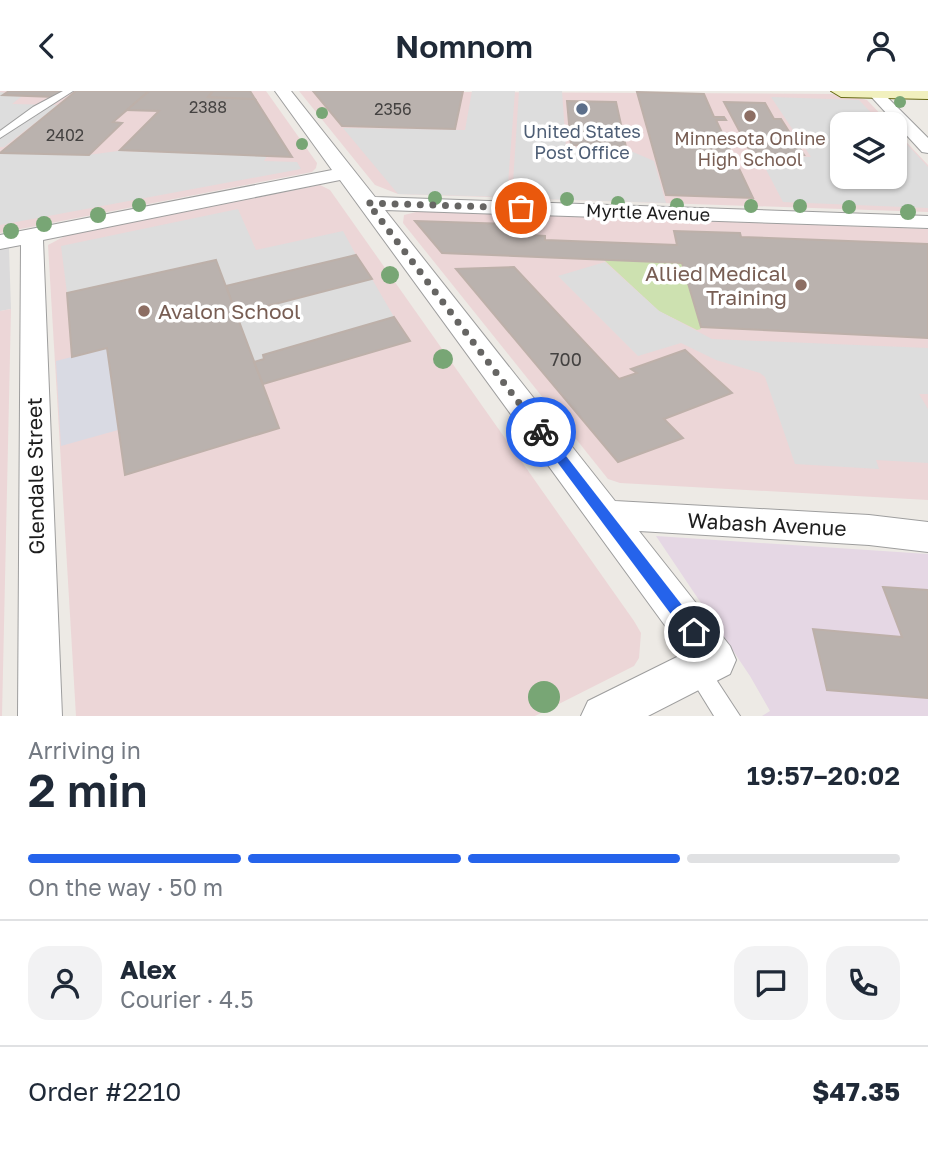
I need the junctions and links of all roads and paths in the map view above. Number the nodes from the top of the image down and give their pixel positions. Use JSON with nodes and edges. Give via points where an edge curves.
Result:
{"nodes":[{"id":1,"x":69,"y":91,"type":"edge"},
{"id":2,"x":283,"y":91,"type":"edge"},
{"id":3,"x":841,"y":91,"type":"edge"},
{"id":4,"x":873,"y":92,"type":"edge"},
{"id":5,"x":928,"y":93,"type":"edge"},
{"id":6,"x":0,"y":135,"type":"edge"},
{"id":7,"x":927,"y":147,"type":"edge"},
{"id":8,"x":345,"y":173,"type":"junction"},
{"id":9,"x":368,"y":203,"type":"junction"},
{"id":10,"x":928,"y":222,"type":"edge"},
{"id":11,"x":16,"y":239,"type":"edge"},
{"id":12,"x":605,"y":515,"type":"junction"},
{"id":13,"x":928,"y":537,"type":"edge"},
{"id":14,"x":705,"y":665,"type":"junction"},
{"id":15,"x":40,"y":716,"type":"edge"},
{"id":16,"x":603,"y":716,"type":"edge"},
{"id":17,"x":728,"y":716,"type":"edge"}],
"edges":[{"from":1,"to":6,"type":"lane"},
{"from":2,"to":8,"type":"street"},
{"from":3,"to":4,"type":"main road"},
{"from":4,"to":5,"type":"main road"},
{"from":4,"to":7,"type":"street"},
{"from":8,"to":9,"type":"street"},
{"from":8,"to":11,"type":"street"},
{"from":9,"to":10,"type":"street","name":"Myrtle Avenue"},
{"from":9,"to":12,"type":"street"},
{"from":11,"to":15,"type":"street","name":"Glendale Street"},
{"from":12,"to":13,"type":"street","name":"Wabash Avenue"},
{"from":12,"to":14,"type":"street"},
{"from":14,"to":16,"type":"street"},
{"from":14,"to":17,"type":"lane"}]}
